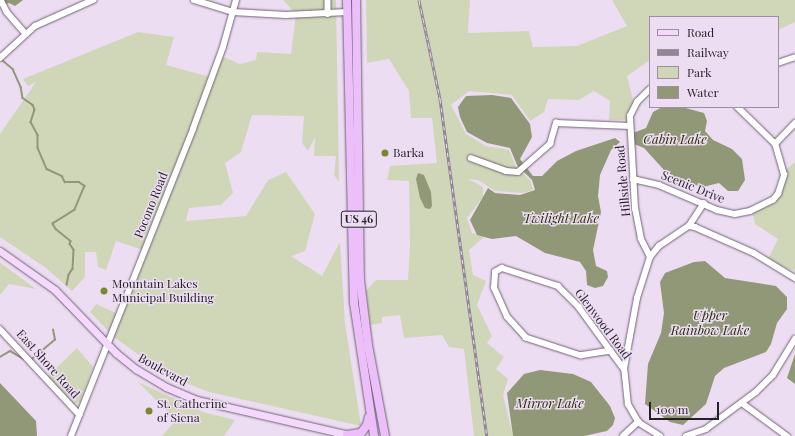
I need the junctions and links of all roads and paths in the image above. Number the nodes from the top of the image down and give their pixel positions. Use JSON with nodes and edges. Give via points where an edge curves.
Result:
{"nodes":[{"id":1,"x":1,"y":0,"type":"edge"},
{"id":2,"x":93,"y":0,"type":"edge"},
{"id":3,"x":194,"y":0,"type":"edge"},
{"id":4,"x":236,"y":0,"type":"edge"},
{"id":5,"x":328,"y":0,"type":"edge"},
{"id":6,"x":347,"y":0,"type":"edge"},
{"id":7,"x":356,"y":0,"type":"edge"},
{"id":8,"x":233,"y":12,"type":"junction"},
{"id":9,"x":347,"y":12,"type":"junction"},
{"id":10,"x":328,"y":14,"type":"junction"},
{"id":11,"x":25,"y":33,"type":"junction"},
{"id":12,"x":795,"y":57,"type":"edge"},
{"id":13,"x":0,"y":58,"type":"edge"},
{"id":14,"x":779,"y":63,"type":"edge"},
{"id":15,"x":649,"y":90,"type":"edge"},
{"id":16,"x":738,"y":108,"type":"edge"},
{"id":17,"x":795,"y":123,"type":"edge"},
{"id":18,"x":630,"y":126,"type":"junction"},
{"id":19,"x":775,"y":144,"type":"junction"},
{"id":20,"x":471,"y":158,"type":"dead end"},
{"id":21,"x":633,"y":179,"type":"junction"},
{"id":22,"x":704,"y":203,"type":"junction"},
{"id":23,"x":689,"y":226,"type":"junction"},
{"id":24,"x":0,"y":250,"type":"edge"},
{"id":25,"x":650,"y":257,"type":"junction"},
{"id":26,"x":795,"y":278,"type":"edge"},
{"id":27,"x":0,"y":328,"type":"edge"},
{"id":28,"x":795,"y":339,"type":"edge"},
{"id":29,"x":108,"y":346,"type":"junction"},
{"id":30,"x":611,"y":351,"type":"junction"},
{"id":31,"x":624,"y":369,"type":"junction"},
{"id":32,"x":742,"y":403,"type":"junction"},
{"id":33,"x":370,"y":414,"type":"junction"},
{"id":34,"x":80,"y":415,"type":"junction"},
{"id":35,"x":638,"y":422,"type":"junction"},
{"id":36,"x":350,"y":435,"type":"edge"},
{"id":37,"x":71,"y":436,"type":"edge"},
{"id":38,"x":374,"y":436,"type":"edge"},
{"id":39,"x":385,"y":436,"type":"edge"},
{"id":40,"x":623,"y":436,"type":"edge"},
{"id":41,"x":660,"y":436,"type":"edge"},
{"id":42,"x":686,"y":436,"type":"edge"},
{"id":43,"x":787,"y":436,"type":"edge"}],
"edges":[{"from":1,"to":11,"type":"street","via":[[5,10]]},
{"from":2,"to":11,"type":"street","via":[[59,13]]},
{"from":3,"to":8,"type":"street"},
{"from":4,"to":8,"type":"street","name":"Pocono Road"},
{"from":5,"to":10,"type":"street"},
{"from":6,"to":9,"type":"highway","number":"US 46"},
{"from":7,"to":39,"type":"highway","number":"US 46","via":[[360,280],[367,339]]},
{"from":8,"to":10,"type":"street"},
{"from":8,"to":29,"type":"street","name":"Pocono Road","via":[[193,129]]},
{"from":9,"to":10,"type":"street"},
{"from":9,"to":33,"type":"highway","number":"US 46","via":[[351,261],[355,321]]},
{"from":11,"to":13,"type":"street"},
{"from":12,"to":14,"type":"street"},
{"from":15,"to":18,"type":"street","via":[[631,111]]},
{"from":16,"to":19,"type":"street","name":"Scenic Drive"},
{"from":17,"to":19,"type":"street"},
{"from":18,"to":20,"type":"street","via":[[556,123],[550,144],[518,172],[506,171]]},
{"from":18,"to":21,"type":"street","name":"Hillside Road"},
{"from":19,"to":22,"type":"street","name":"Scenic Drive","via":[[784,175],[778,194],[773,200],[741,213],[723,212]]},
{"from":21,"to":22,"type":"street","name":"Scenic Drive","via":[[660,185]]},
{"from":21,"to":25,"type":"street","name":"Hillside Road","via":[[635,210],[641,239]]},
{"from":22,"to":23,"type":"street"},
{"from":23,"to":25,"type":"street","via":[[659,246]]},
{"from":23,"to":26,"type":"street","via":[[754,253]]},
{"from":24,"to":29,"type":"main road","name":"Boulevard","via":[[55,290]]},
{"from":25,"to":31,"type":"street","via":[[634,309]]},
{"from":27,"to":34,"type":"street","name":"East Shore Road"},
{"from":28,"to":32,"type":"street","via":[[773,375]]},
{"from":29,"to":34,"type":"street","name":"Pocono Road"},
{"from":29,"to":36,"type":"main road","name":"Boulevard","via":[[136,370],[191,398]]},
{"from":30,"to":30,"type":"street","name":"Glenwood Road","via":[[579,307],[558,286],[498,268],[494,276],[494,288],[506,317],[519,333],[531,340],[581,356]]},
{"from":30,"to":31,"type":"street","name":"Glenwood Road"},
{"from":31,"to":35,"type":"street","via":[[628,405]]},
{"from":32,"to":42,"type":"street","via":[[706,429]]},
{"from":32,"to":43,"type":"street"},
{"from":33,"to":36,"type":"highway","via":[[367,425],[361,432]]},
{"from":33,"to":38,"type":"highway","number":"US 46"},
{"from":34,"to":37,"type":"street","name":"Pocono Road"},
{"from":35,"to":40,"type":"street"},
{"from":35,"to":41,"type":"street"}]}
